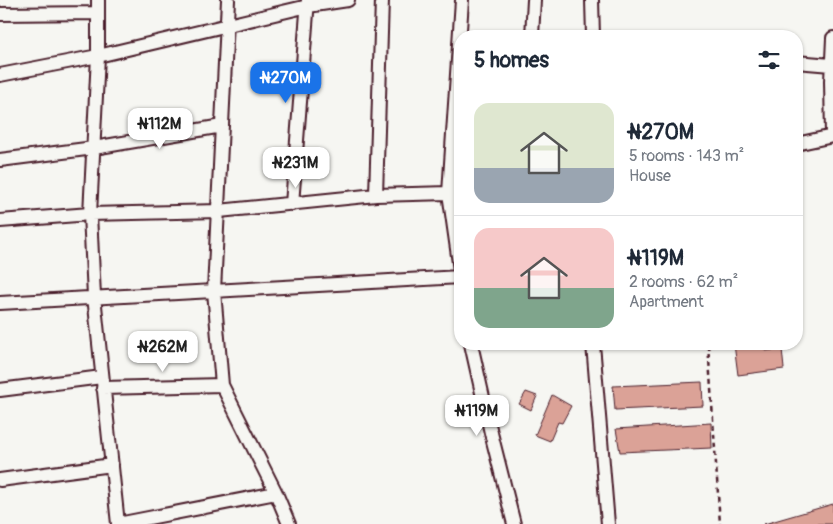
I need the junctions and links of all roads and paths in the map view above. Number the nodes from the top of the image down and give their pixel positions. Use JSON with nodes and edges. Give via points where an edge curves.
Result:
{"nodes":[{"id":1,"x":98,"y":0,"type":"edge"},
{"id":2,"x":228,"y":0,"type":"edge"},
{"id":3,"x":348,"y":0,"type":"edge"},
{"id":4,"x":382,"y":0,"type":"edge"},
{"id":5,"x":462,"y":0,"type":"edge"},
{"id":6,"x":534,"y":0,"type":"edge"},
{"id":7,"x":592,"y":0,"type":"edge"},
{"id":8,"x":308,"y":3,"type":"edge"},
{"id":9,"x":98,"y":13,"type":"junction"},
{"id":10,"x":0,"y":14,"type":"edge"},
{"id":11,"x":227,"y":25,"type":"junction"},
{"id":12,"x":461,"y":30,"type":"edge"},
{"id":13,"x":532,"y":30,"type":"edge"},
{"id":14,"x":594,"y":30,"type":"edge"},
{"id":15,"x":833,"y":38,"type":"edge"},
{"id":16,"x":98,"y":56,"type":"junction"},
{"id":17,"x":803,"y":63,"type":"edge"},
{"id":18,"x":831,"y":65,"type":"junction"},
{"id":19,"x":0,"y":75,"type":"edge"},
{"id":20,"x":222,"y":126,"type":"junction"},
{"id":21,"x":832,"y":136,"type":"edge"},
{"id":22,"x":803,"y":142,"type":"edge"},
{"id":23,"x":94,"y":148,"type":"junction"},
{"id":24,"x":0,"y":160,"type":"edge"},
{"id":25,"x":454,"y":171,"type":"edge"},
{"id":26,"x":449,"y":194,"type":"junction"},
{"id":27,"x":376,"y":195,"type":"junction"},
{"id":28,"x":292,"y":204,"type":"junction"},
{"id":29,"x":219,"y":211,"type":"junction"},
{"id":30,"x":90,"y":214,"type":"junction"},
{"id":31,"x":0,"y":221,"type":"edge"},
{"id":32,"x":454,"y":229,"type":"edge"},
{"id":33,"x":454,"y":277,"type":"edge"},
{"id":34,"x":214,"y":291,"type":"junction"},
{"id":35,"x":94,"y":296,"type":"junction"},
{"id":36,"x":0,"y":303,"type":"edge"},
{"id":37,"x":472,"y":350,"type":"edge"},
{"id":38,"x":594,"y":350,"type":"edge"},
{"id":39,"x":708,"y":350,"type":"edge"},
{"id":40,"x":103,"y":382,"type":"junction"},
{"id":41,"x":222,"y":385,"type":"junction"},
{"id":42,"x":0,"y":390,"type":"edge"},
{"id":43,"x":112,"y":465,"type":"junction"},
{"id":44,"x":0,"y":480,"type":"edge"},
{"id":45,"x":276,"y":492,"type":"junction"},
{"id":46,"x":118,"y":524,"type":"edge"},
{"id":47,"x":289,"y":524,"type":"edge"},
{"id":48,"x":514,"y":524,"type":"edge"},
{"id":49,"x":608,"y":524,"type":"edge"},
{"id":50,"x":720,"y":524,"type":"edge"}],
"edges":[{"from":1,"to":9,"type":"street"},
{"from":2,"to":11,"type":"street"},
{"from":3,"to":8,"type":"street"},
{"from":4,"to":27,"type":"street"},
{"from":5,"to":12,"type":"street"},
{"from":6,"to":13,"type":"street"},
{"from":7,"to":14,"type":"street"},
{"from":8,"to":11,"type":"street"},
{"from":8,"to":28,"type":"street"},
{"from":9,"to":10,"type":"street"},
{"from":9,"to":16,"type":"street"},
{"from":11,"to":16,"type":"street"},
{"from":11,"to":20,"type":"street"},
{"from":15,"to":18,"type":"street"},
{"from":16,"to":19,"type":"street"},
{"from":16,"to":23,"type":"street"},
{"from":17,"to":18,"type":"street"},
{"from":18,"to":21,"type":"street"},
{"from":20,"to":23,"type":"street"},
{"from":20,"to":29,"type":"street"},
{"from":21,"to":22,"type":"street"},
{"from":23,"to":24,"type":"street"},
{"from":23,"to":30,"type":"street"},
{"from":25,"to":26,"type":"street"},
{"from":26,"to":27,"type":"street"},
{"from":26,"to":32,"type":"street"},
{"from":27,"to":28,"type":"street"},
{"from":28,"to":29,"type":"street"},
{"from":29,"to":30,"type":"street"},
{"from":29,"to":34,"type":"street"},
{"from":30,"to":31,"type":"street"},
{"from":30,"to":35,"type":"street"},
{"from":33,"to":34,"type":"street"},
{"from":34,"to":35,"type":"street"},
{"from":34,"to":41,"type":"street"},
{"from":35,"to":36,"type":"street"},
{"from":35,"to":40,"type":"street"},
{"from":37,"to":48,"type":"street"},
{"from":38,"to":49,"type":"street"},
{"from":39,"to":50,"type":"path"},
{"from":40,"to":41,"type":"street"},
{"from":40,"to":42,"type":"street"},
{"from":40,"to":43,"type":"street"},
{"from":41,"to":45,"type":"street"},
{"from":43,"to":44,"type":"street"},
{"from":43,"to":46,"type":"street"},
{"from":45,"to":46,"type":"street"},
{"from":45,"to":47,"type":"street"}]}
